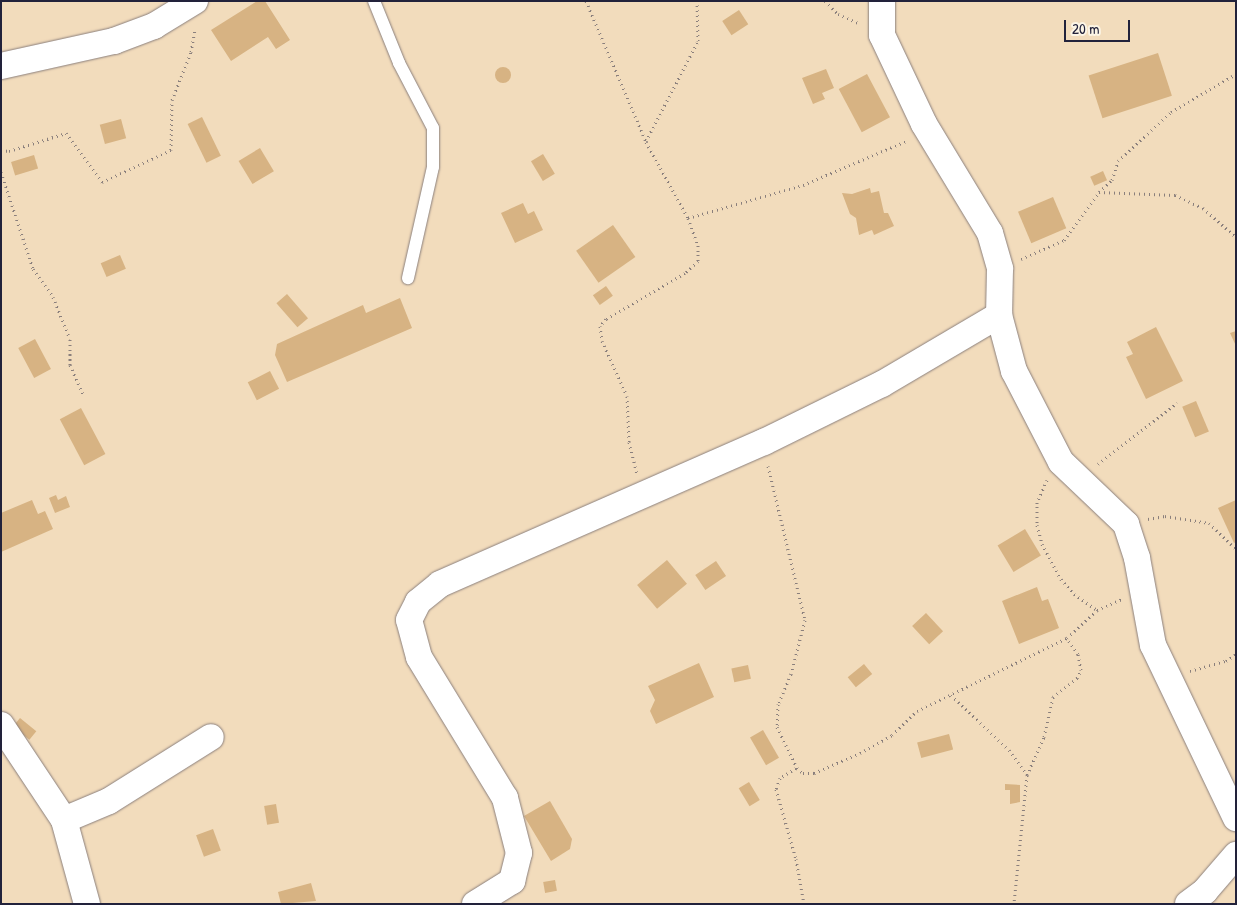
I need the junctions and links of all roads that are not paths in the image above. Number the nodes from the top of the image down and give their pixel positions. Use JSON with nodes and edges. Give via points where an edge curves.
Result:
{"nodes":[{"id":1,"x":195,"y":1,"type":"edge"},
{"id":2,"x":374,"y":1,"type":"edge"},
{"id":3,"x":882,"y":1,"type":"edge"},
{"id":4,"x":1,"y":66,"type":"edge"},
{"id":5,"x":408,"y":278,"type":"dead end"},
{"id":6,"x":999,"y":315,"type":"junction"},
{"id":7,"x":1,"y":725,"type":"edge"},
{"id":8,"x":211,"y":737,"type":"dead end"},
{"id":9,"x":1236,"y":818,"type":"edge"},
{"id":10,"x":64,"y":820,"type":"junction"},
{"id":11,"x":1236,"y":855,"type":"edge"},
{"id":12,"x":88,"y":904,"type":"edge"},
{"id":13,"x":475,"y":904,"type":"edge"},
{"id":14,"x":1188,"y":904,"type":"edge"}],
"edges":[{"from":1,"to":4,"type":"street","via":[[154,26],[114,41]]},
{"from":2,"to":5,"type":"lane","via":[[399,63],[433,128],[433,167]]},
{"from":3,"to":6,"type":"street","via":[[882,34],[929,132],[990,233],[1000,269]]},
{"from":6,"to":9,"type":"street","via":[[1014,371],[1061,462],[1126,524],[1138,558],[1141,591],[1153,645]]},
{"from":6,"to":13,"type":"street","via":[[882,384],[764,442],[440,584],[418,602],[408,620],[419,657],[505,798],[519,853],[512,881]]},
{"from":7,"to":10,"type":"street"},
{"from":8,"to":10,"type":"street","via":[[110,800]]},
{"from":10,"to":12,"type":"street"},
{"from":11,"to":14,"type":"street","via":[[1205,891]]}]}
